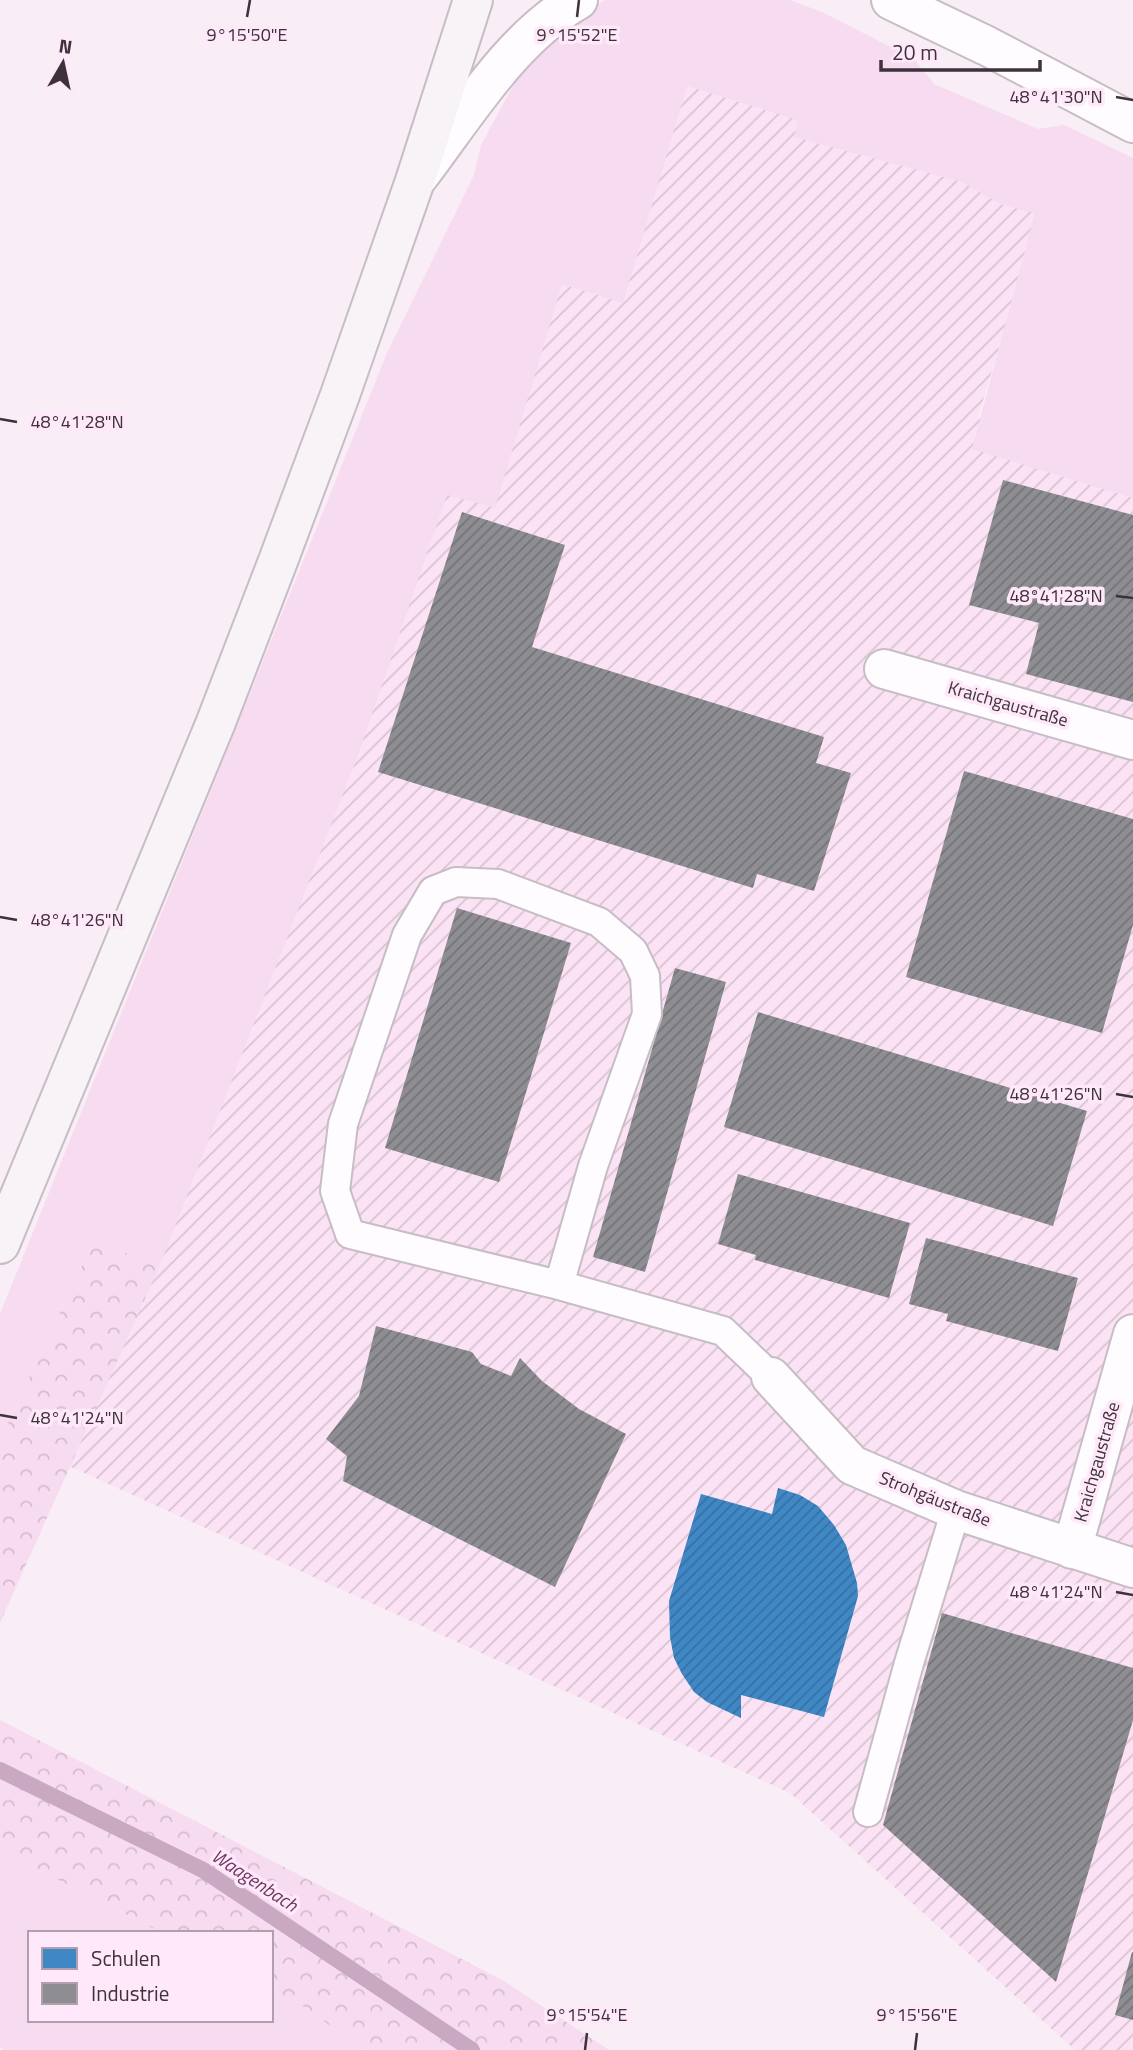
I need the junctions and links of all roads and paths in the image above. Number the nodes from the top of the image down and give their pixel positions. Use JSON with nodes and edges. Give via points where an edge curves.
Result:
{"nodes":[{"id":1,"x":472,"y":0,"type":"edge"},
{"id":2,"x":578,"y":0,"type":"edge"},
{"id":3,"x":891,"y":0,"type":"edge"},
{"id":4,"x":1133,"y":123,"type":"edge"},
{"id":5,"x":415,"y":181,"type":"junction"},
{"id":6,"x":884,"y":669,"type":"dead end"},
{"id":7,"x":1133,"y":740,"type":"edge"},
{"id":8,"x":0,"y":1244,"type":"edge"},
{"id":9,"x":559,"y":1285,"type":"junction"},
{"id":10,"x":1133,"y":1334,"type":"edge"},
{"id":11,"x":771,"y":1377,"type":"joint"},
{"id":12,"x":956,"y":1510,"type":"junction"},
{"id":13,"x":1072,"y":1549,"type":"junction"},
{"id":14,"x":1133,"y":1568,"type":"edge"},
{"id":15,"x":868,"y":1812,"type":"dead end"}],
"edges":[{"from":1,"to":5,"type":"main road"},
{"from":2,"to":5,"type":"street","via":[[533,32],[504,64]]},
{"from":3,"to":4,"type":"street"},
{"from":5,"to":8,"type":"main road","via":[[221,710]]},
{"from":6,"to":7,"type":"street","name":"Kraichgaustraße"},
{"from":9,"to":9,"type":"lane","via":[[350,1234],[335,1191],[343,1124],[407,935],[433,891],[456,882],[498,884],[599,922],[633,951],[645,976],[647,1014],[593,1166]]},
{"from":9,"to":11,"type":"lane","via":[[723,1331]]},
{"from":10,"to":13,"type":"street","name":"Kraichgaustraße"},
{"from":11,"to":12,"type":"street","name":"Strohgäustraße","via":[[852,1465]]},
{"from":12,"to":13,"type":"street","name":"Strohgäustraße"},
{"from":12,"to":15,"type":"lane"},
{"from":13,"to":14,"type":"street","name":"Strohgäustraße"}]}
